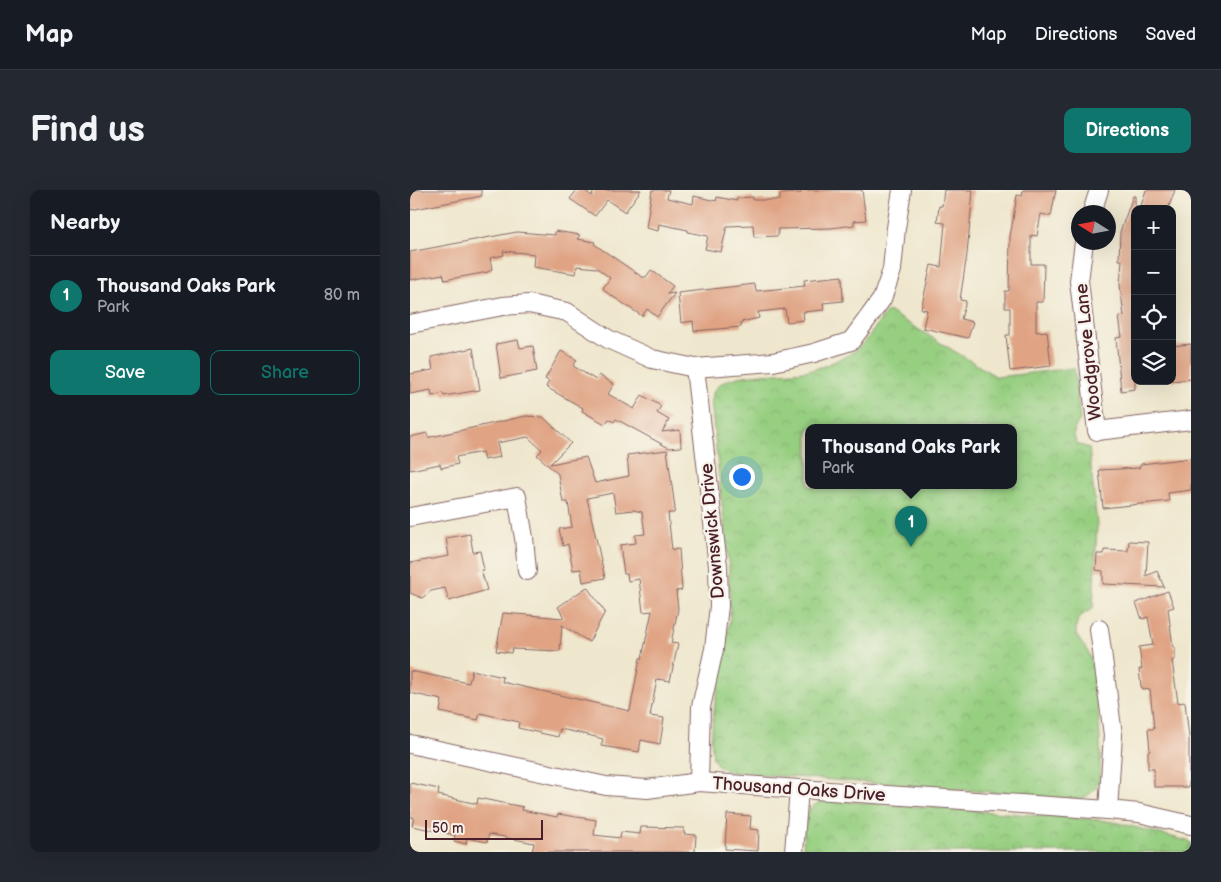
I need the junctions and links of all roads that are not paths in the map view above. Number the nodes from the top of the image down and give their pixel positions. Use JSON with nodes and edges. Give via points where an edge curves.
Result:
{"nodes":[{"id":1,"x":902,"y":190,"type":"edge"},
{"id":2,"x":1099,"y":190,"type":"edge"},
{"id":3,"x":1094,"y":205,"type":"edge"},
{"id":4,"x":1083,"y":250,"type":"edge"},
{"id":5,"x":410,"y":324,"type":"edge"},
{"id":6,"x":695,"y":368,"type":"junction"},
{"id":7,"x":1191,"y":420,"type":"edge"},
{"id":8,"x":410,"y":517,"type":"edge"},
{"id":9,"x":527,"y":571,"type":"dead end"},
{"id":10,"x":1099,"y":629,"type":"dead end"},
{"id":11,"x":410,"y":744,"type":"edge"},
{"id":12,"x":699,"y":782,"type":"junction"},
{"id":13,"x":799,"y":789,"type":"junction"},
{"id":14,"x":1108,"y":810,"type":"junction"},
{"id":15,"x":1191,"y":826,"type":"edge"},
{"id":16,"x":794,"y":852,"type":"edge"}],
"edges":[{"from":1,"to":6,"type":"street","via":[[892,270],[882,299],[851,341],[814,354],[773,362]]},
{"from":2,"to":3,"type":"street"},
{"from":4,"to":7,"type":"street","name":"Woodgrove Lane","via":[[1078,282],[1097,431]]},
{"from":5,"to":6,"type":"street","via":[[529,304],[567,312],[615,342],[652,360]]},
{"from":6,"to":12,"type":"street","name":"Downswick Drive","via":[[718,566],[719,606],[702,707]]},
{"from":8,"to":9,"type":"street","via":[[517,496]]},
{"from":10,"to":14,"type":"street","via":[[1113,735]]},
{"from":11,"to":12,"type":"street","name":"Thousand Oaks Drive","via":[[606,786],[647,789]]},
{"from":12,"to":13,"type":"street","name":"Thousand Oaks Drive"},
{"from":13,"to":14,"type":"street","name":"Thousand Oaks Drive"},
{"from":13,"to":16,"type":"street"},
{"from":14,"to":15,"type":"street","name":"Thousand Oaks Drive","via":[[1139,813]]}]}
